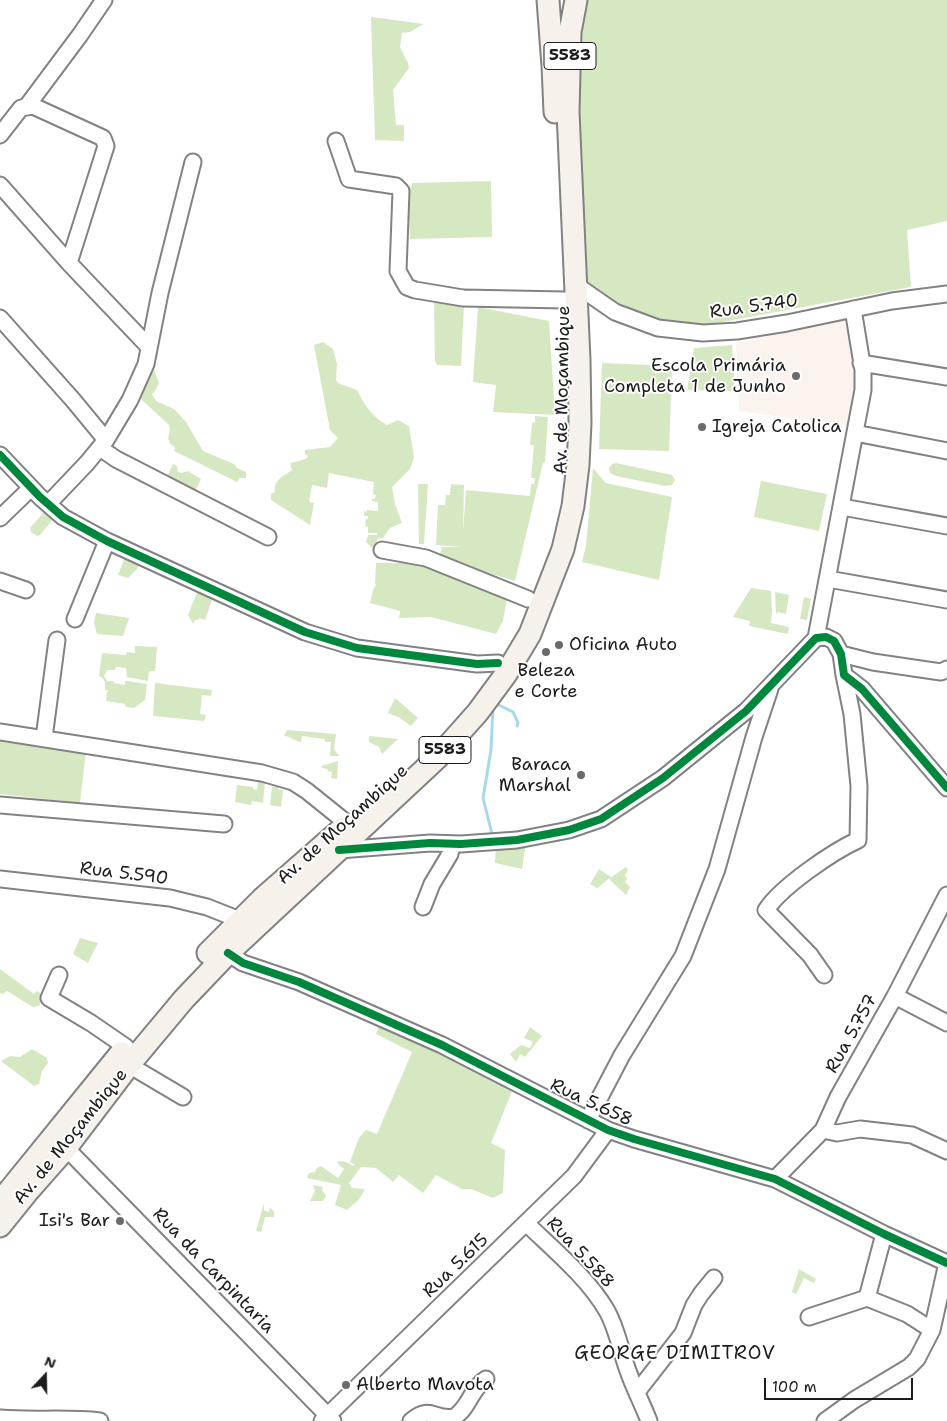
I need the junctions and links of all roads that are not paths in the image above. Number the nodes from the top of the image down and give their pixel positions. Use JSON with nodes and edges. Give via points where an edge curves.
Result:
{"nodes":[{"id":1,"x":104,"y":0,"type":"edge"},
{"id":2,"x":548,"y":0,"type":"edge"},
{"id":3,"x":576,"y":0,"type":"edge"},
{"id":4,"x":27,"y":106,"type":"junction"},
{"id":5,"x":0,"y":135,"type":"edge"},
{"id":6,"x":336,"y":141,"type":"dead end"},
{"id":7,"x":193,"y":162,"type":"dead end"},
{"id":8,"x":0,"y":185,"type":"edge"},
{"id":9,"x":69,"y":264,"type":"junction"},
{"id":10,"x":570,"y":293,"type":"junction"},
{"id":11,"x":947,"y":294,"type":"edge"},
{"id":12,"x":853,"y":309,"type":"junction"},
{"id":13,"x":0,"y":318,"type":"edge"},
{"id":14,"x":150,"y":347,"type":"junction"},
{"id":15,"x":861,"y":363,"type":"junction"},
{"id":16,"x":947,"y":377,"type":"edge"},
{"id":17,"x":855,"y":434,"type":"junction"},
{"id":18,"x":103,"y":444,"type":"junction"},
{"id":19,"x":947,"y":451,"type":"edge"},
{"id":20,"x":0,"y":455,"type":"edge"},
{"id":21,"x":31,"y":488,"type":"junction"},
{"id":22,"x":48,"y":504,"type":"junction"},
{"id":23,"x":842,"y":507,"type":"junction"},
{"id":24,"x":0,"y":518,"type":"edge"},
{"id":25,"x":947,"y":526,"type":"edge"},
{"id":26,"x":268,"y":537,"type":"dead end"},
{"id":27,"x":106,"y":541,"type":"junction"},
{"id":28,"x":382,"y":550,"type":"dead end"},
{"id":29,"x":828,"y":579,"type":"junction"},
{"id":30,"x":0,"y":581,"type":"edge"},
{"id":31,"x":26,"y":590,"type":"dead end"},
{"id":32,"x":528,"y":599,"type":"junction"},
{"id":33,"x":947,"y":600,"type":"edge"},
{"id":34,"x":75,"y":618,"type":"dead end"},
{"id":35,"x":816,"y":638,"type":"junction"},
{"id":36,"x":57,"y":640,"type":"dead end"},
{"id":37,"x":841,"y":654,"type":"junction"},
{"id":38,"x":498,"y":663,"type":"junction"},
{"id":39,"x":947,"y":669,"type":"edge"},
{"id":40,"x":844,"y":675,"type":"junction"},
{"id":41,"x":771,"y":686,"type":"junction"},
{"id":42,"x":0,"y":732,"type":"edge"},
{"id":43,"x":44,"y":738,"type":"junction"},
{"id":44,"x":947,"y":788,"type":"edge"},
{"id":45,"x":0,"y":805,"type":"edge"},
{"id":46,"x":224,"y":824,"type":"dead end"},
{"id":47,"x":348,"y":824,"type":"junction"},
{"id":48,"x":452,"y":844,"type":"junction"},
{"id":49,"x":339,"y":850,"type":"junction"},
{"id":50,"x":0,"y":879,"type":"edge"},
{"id":51,"x":947,"y":895,"type":"edge"},
{"id":52,"x":423,"y":907,"type":"dead end"},
{"id":53,"x":240,"y":920,"type":"junction"},
{"id":54,"x":941,"y":923,"type":"edge"},
{"id":55,"x":228,"y":953,"type":"junction"},
{"id":56,"x":59,"y":975,"type":"dead end"},
{"id":57,"x":824,"y":975,"type":"dead end"},
{"id":58,"x":895,"y":996,"type":"junction"},
{"id":59,"x":947,"y":1023,"type":"edge"},
{"id":60,"x":128,"y":1056,"type":"junction"},
{"id":61,"x":183,"y":1097,"type":"dead end"},
{"id":62,"x":588,"y":1120,"type":"junction"},
{"id":63,"x":608,"y":1130,"type":"junction"},
{"id":64,"x":823,"y":1130,"type":"junction"},
{"id":65,"x":66,"y":1148,"type":"junction"},
{"id":66,"x":947,"y":1150,"type":"edge"},
{"id":67,"x":775,"y":1179,"type":"junction"},
{"id":68,"x":15,"y":1184,"type":"edge"},
{"id":69,"x":0,"y":1202,"type":"edge"},
{"id":70,"x":526,"y":1223,"type":"junction"},
{"id":71,"x":0,"y":1226,"type":"edge"},
{"id":72,"x":884,"y":1234,"type":"junction"},
{"id":73,"x":947,"y":1263,"type":"edge"},
{"id":74,"x":714,"y":1278,"type":"dead end"},
{"id":75,"x":867,"y":1298,"type":"junction"},
{"id":76,"x":810,"y":1317,"type":"dead end"},
{"id":77,"x":932,"y":1330,"type":"junction"},
{"id":78,"x":486,"y":1379,"type":"dead end"},
{"id":79,"x":637,"y":1392,"type":"junction"},
{"id":80,"x":0,"y":1418,"type":"edge"},
{"id":81,"x":327,"y":1419,"type":"edge"},
{"id":82,"x":100,"y":1421,"type":"edge"},
{"id":83,"x":411,"y":1421,"type":"edge"},
{"id":84,"x":649,"y":1421,"type":"edge"},
{"id":85,"x":825,"y":1421,"type":"edge"}],
"edges":[{"from":1,"to":4,"type":"street"},
{"from":2,"to":10,"type":"highway","name":"Av. de Moçambique","number":"5583"},
{"from":3,"to":10,"type":"highway","name":"Av. de Moçambique","number":"5583","via":[[570,32],[568,122]]},
{"from":4,"to":5,"type":"street","via":[[21,108]]},
{"from":4,"to":9,"type":"street","via":[[103,138],[106,146]]},
{"from":6,"to":10,"type":"street","via":[[349,180],[396,186],[401,191],[398,271],[408,287],[463,298]]},
{"from":7,"to":14,"type":"street","via":[[160,292]]},
{"from":8,"to":9,"type":"street"},
{"from":9,"to":14,"type":"street"},
{"from":10,"to":12,"type":"street","name":"Rua 5.740","via":[[658,328],[703,334],[762,327]]},
{"from":10,"to":32,"type":"highway","name":"Av. de Moçambique","number":"5583","via":[[565,459],[549,547]]},
{"from":10,"to":49,"type":"highway","name":"Av. de Moçambique","number":"5583","via":[[580,423],[578,465],[563,549],[530,634],[478,712],[438,757]]},
{"from":11,"to":12,"type":"street","name":"Rua 5.740"},
{"from":12,"to":15,"type":"street"},
{"from":13,"to":18,"type":"street","via":[[73,400]]},
{"from":14,"to":18,"type":"street","via":[[130,400]]},
{"from":15,"to":16,"type":"street"},
{"from":15,"to":17,"type":"street","via":[[863,390]]},
{"from":17,"to":19,"type":"street"},
{"from":17,"to":23,"type":"street"},
{"from":18,"to":22,"type":"street"},
{"from":18,"to":26,"type":"street","via":[[116,460]]},
{"from":20,"to":21,"type":"street"},
{"from":21,"to":22,"type":"street"},
{"from":21,"to":24,"type":"street"},
{"from":22,"to":27,"type":"street","via":[[62,517]]},
{"from":23,"to":25,"type":"street"},
{"from":23,"to":29,"type":"street"},
{"from":27,"to":34,"type":"street"},
{"from":27,"to":38,"type":"street","via":[[305,632],[334,642],[392,654],[477,664]]},
{"from":28,"to":32,"type":"street","via":[[426,558]]},
{"from":29,"to":33,"type":"street"},
{"from":29,"to":35,"type":"street"},
{"from":30,"to":31,"type":"street"},
{"from":32,"to":38,"type":"highway","name":"Av. de Moçambique","number":"5583"},
{"from":35,"to":37,"type":"street","via":[[826,637],[834,641]]},
{"from":35,"to":41,"type":"street"},
{"from":36,"to":43,"type":"street"},
{"from":37,"to":39,"type":"street","via":[[941,672]]},
{"from":37,"to":40,"type":"street"},
{"from":38,"to":47,"type":"highway","name":"Av. de Moçambique","number":"5583","via":[[466,706],[428,748]]},
{"from":40,"to":44,"type":"street","via":[[862,689]]},
{"from":40,"to":57,"type":"street","via":[[852,714],[859,786],[858,840],[811,869],[766,910],[810,954]]},
{"from":41,"to":48,"type":"street","via":[[746,711],[663,778],[601,819],[540,836]]},
{"from":41,"to":62,"type":"street","via":[[717,869],[683,956],[622,1055]]},
{"from":42,"to":43,"type":"street"},
{"from":43,"to":47,"type":"street","via":[[262,773],[293,782],[307,790]]},
{"from":45,"to":46,"type":"street"},
{"from":47,"to":53,"type":"highway","name":"Av. de Moçambique","number":"5583"},
{"from":48,"to":49,"type":"street"},
{"from":48,"to":52,"type":"street"},
{"from":49,"to":55,"type":"highway","name":"Av. de Moçambique","number":"5583"},
{"from":50,"to":53,"type":"street","name":"Rua 5.590","via":[[170,898],[207,907]]},
{"from":51,"to":54,"type":"street","name":"Rua 5.757"},
{"from":53,"to":60,"type":"highway","name":"Av. de Moçambique","number":"5583","via":[[174,990]]},
{"from":54,"to":58,"type":"street","name":"Rua 5.757"},
{"from":55,"to":60,"type":"highway","name":"Av. de Moçambique","number":"5583"},
{"from":55,"to":62,"type":"street","name":"Rua 5.658","via":[[242,963],[299,982],[442,1045]]},
{"from":56,"to":60,"type":"street","via":[[49,998],[91,1023]]},
{"from":58,"to":59,"type":"street"},
{"from":58,"to":64,"type":"street","name":"Rua 5.757"},
{"from":60,"to":61,"type":"street"},
{"from":60,"to":65,"type":"highway","name":"Av. de Moçambique","number":"5583"},
{"from":60,"to":68,"type":"highway","name":"Av. de Moçambique","number":"5583"},
{"from":62,"to":63,"type":"street","name":"Rua 5.658"},
{"from":63,"to":67,"type":"street","name":"Rua 5.658"},
{"from":63,"to":70,"type":"street","name":"Rua 5.615","via":[[576,1173]]},
{"from":64,"to":66,"type":"street","via":[[860,1129],[912,1135]]},
{"from":64,"to":67,"type":"street","name":"Rua 5.757"},
{"from":65,"to":68,"type":"highway","name":"Av. de Moçambique","number":"5583"},
{"from":65,"to":81,"type":"street","name":"Rua da Carpintaria"},
{"from":67,"to":72,"type":"street","name":"Rua 5.658"},
{"from":68,"to":69,"type":"highway","name":"Av. de Moçambique","number":"5583"},
{"from":68,"to":71,"type":"highway","name":"Av. de Moçambique","number":"5583"},
{"from":70,"to":79,"type":"street","name":"Rua 5.588","via":[[580,1277],[606,1310],[618,1333]]},
{"from":70,"to":81,"type":"street","name":"Rua 5.615"},
{"from":72,"to":73,"type":"street","name":"Rua 5.658"},
{"from":72,"to":75,"type":"street"},
{"from":73,"to":77,"type":"street"},
{"from":74,"to":79,"type":"street","via":[[694,1305],[683,1333]]},
{"from":75,"to":76,"type":"street"},
{"from":75,"to":77,"type":"street","via":[[907,1314]]},
{"from":77,"to":85,"type":"street","via":[[917,1359],[909,1367]]},
{"from":78,"to":83,"type":"street","via":[[480,1382],[455,1416],[446,1419],[427,1413],[418,1414]]},
{"from":79,"to":84,"type":"street","name":"Rua 5.588"},
{"from":80,"to":82,"type":"street"}]}
